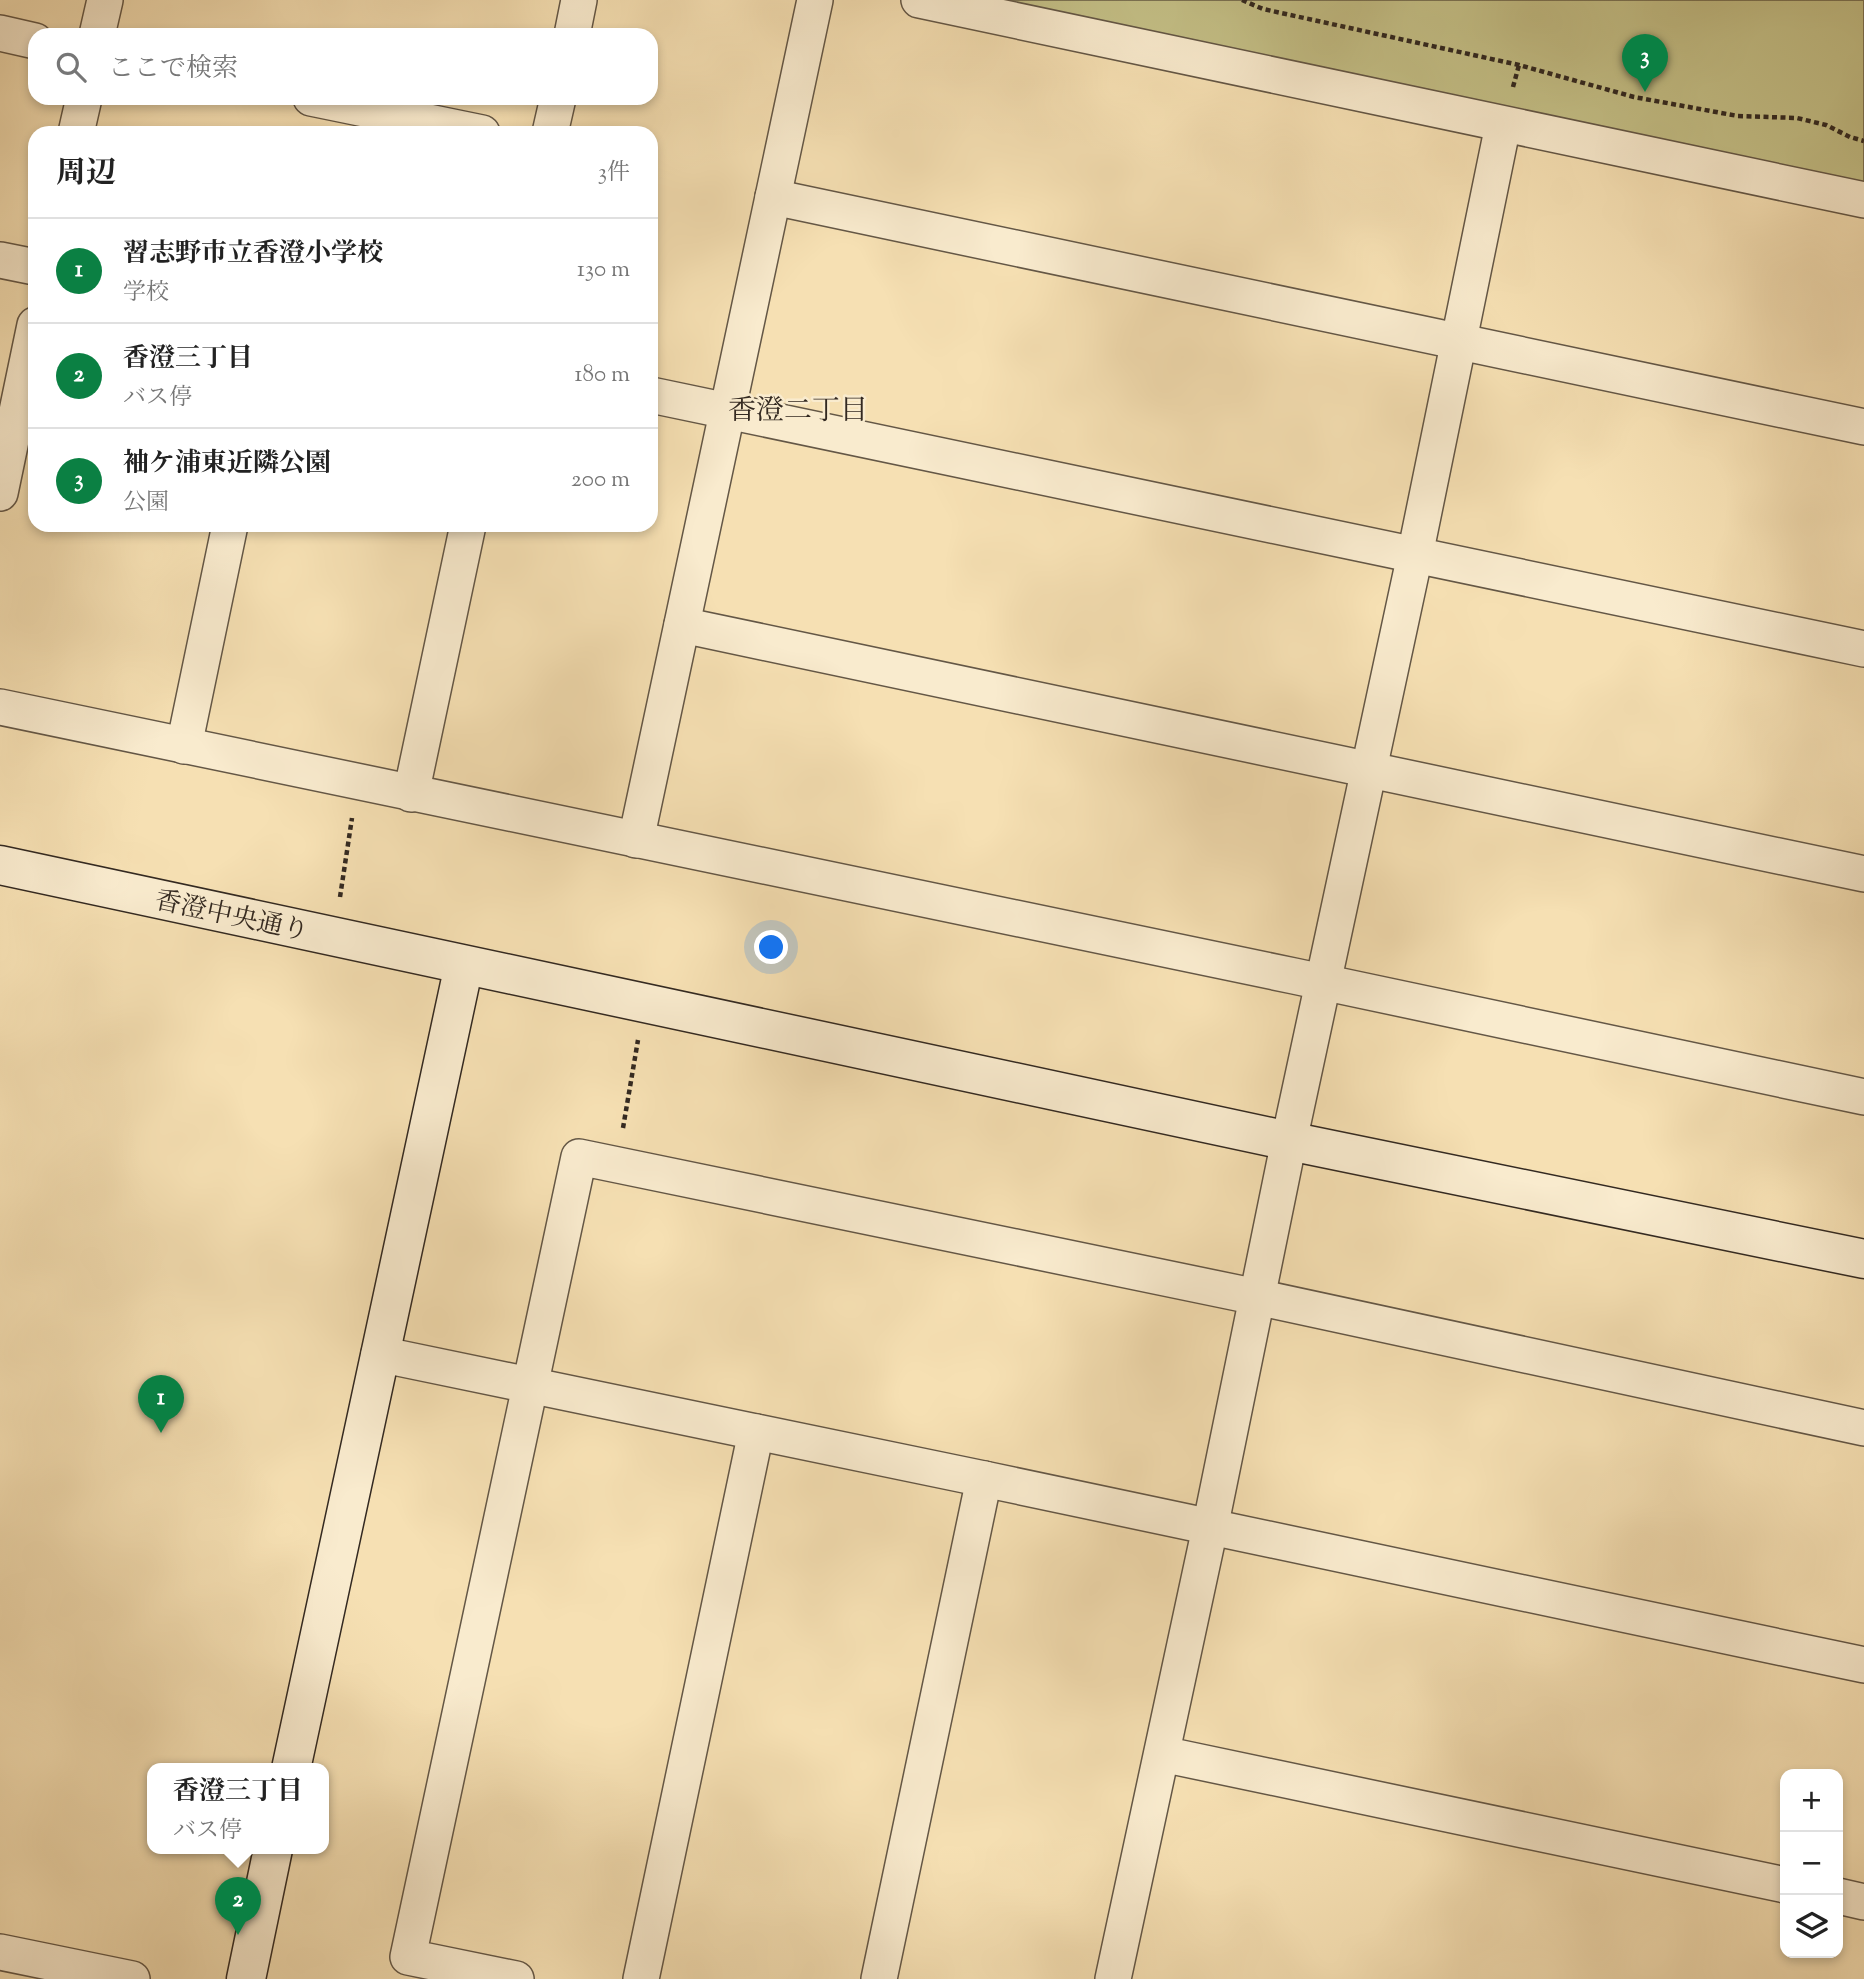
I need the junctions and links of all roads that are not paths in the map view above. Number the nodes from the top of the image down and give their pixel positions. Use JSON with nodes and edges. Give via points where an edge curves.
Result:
{"nodes":[{"id":1,"x":105,"y":0,"type":"edge"},
{"id":2,"x":579,"y":0,"type":"edge"},
{"id":3,"x":815,"y":0,"type":"edge"},
{"id":4,"x":919,"y":0,"type":"edge"},
{"id":5,"x":99,"y":28,"type":"edge"},
{"id":6,"x":573,"y":28,"type":"edge"},
{"id":7,"x":0,"y":33,"type":"edge"},
{"id":8,"x":28,"y":39,"type":"edge"},
{"id":9,"x":82,"y":105,"type":"edge"},
{"id":10,"x":345,"y":105,"type":"edge"},
{"id":11,"x":556,"y":105,"type":"edge"},
{"id":12,"x":1503,"y":125,"type":"junction"},
{"id":13,"x":78,"y":126,"type":"edge"},
{"id":14,"x":448,"y":126,"type":"edge"},
{"id":15,"x":552,"y":126,"type":"edge"},
{"id":16,"x":772,"y":197,"type":"junction"},
{"id":17,"x":1864,"y":200,"type":"edge"},
{"id":18,"x":0,"y":260,"type":"edge"},
{"id":19,"x":28,"y":266,"type":"edge"},
{"id":20,"x":1460,"y":342,"type":"junction"},
{"id":21,"x":28,"y":359,"type":"edge"},
{"id":22,"x":658,"y":397,"type":"edge"},
{"id":23,"x":727,"y":411,"type":"junction"},
{"id":24,"x":1864,"y":427,"type":"edge"},
{"id":25,"x":0,"y":493,"type":"edge"},
{"id":26,"x":229,"y":532,"type":"edge"},
{"id":27,"x":467,"y":532,"type":"edge"},
{"id":28,"x":1415,"y":555,"type":"junction"},
{"id":29,"x":682,"y":625,"type":"junction"},
{"id":30,"x":1864,"y":649,"type":"edge"},
{"id":31,"x":0,"y":707,"type":"edge"},
{"id":32,"x":184,"y":746,"type":"junction"},
{"id":33,"x":1370,"y":771,"type":"junction"},
{"id":34,"x":411,"y":794,"type":"junction"},
{"id":35,"x":636,"y":840,"type":"junction"},
{"id":36,"x":0,"y":865,"type":"edge"},
{"id":37,"x":1864,"y":874,"type":"edge"},
{"id":38,"x":464,"y":965,"type":"junction"},
{"id":39,"x":1323,"y":982,"type":"junction"},
{"id":40,"x":1864,"y":1097,"type":"edge"},
{"id":41,"x":1289,"y":1141,"type":"junction"},
{"id":42,"x":1864,"y":1259,"type":"edge"},
{"id":43,"x":1257,"y":1297,"type":"junction"},
{"id":44,"x":379,"y":1354,"type":"junction"},
{"id":45,"x":531,"y":1384,"type":"junction"},
{"id":46,"x":1864,"y":1428,"type":"edge"},
{"id":47,"x":756,"y":1432,"type":"junction"},
{"id":48,"x":984,"y":1479,"type":"junction"},
{"id":49,"x":1210,"y":1528,"type":"junction"},
{"id":50,"x":1864,"y":1665,"type":"edge"},
{"id":51,"x":1162,"y":1754,"type":"junction"},
{"id":52,"x":291,"y":1763,"type":"edge"},
{"id":53,"x":272,"y":1854,"type":"edge"},
{"id":54,"x":1780,"y":1884,"type":"edge"},
{"id":55,"x":1843,"y":1897,"type":"edge"},
{"id":56,"x":1864,"y":1902,"type":"edge"},
{"id":57,"x":0,"y":1952,"type":"edge"},
{"id":58,"x":94,"y":1975,"type":"edge"},
{"id":59,"x":132,"y":1979,"type":"edge"},
{"id":60,"x":246,"y":1979,"type":"edge"},
{"id":61,"x":516,"y":1979,"type":"edge"},
{"id":62,"x":641,"y":1979,"type":"edge"},
{"id":63,"x":879,"y":1979,"type":"edge"},
{"id":64,"x":1113,"y":1979,"type":"edge"}],
"edges":[{"from":1,"to":5,"type":"street"},
{"from":2,"to":6,"type":"street"},
{"from":3,"to":16,"type":"street"},
{"from":4,"to":12,"type":"street"},
{"from":7,"to":8,"type":"street"},
{"from":9,"to":13,"type":"street"},
{"from":10,"to":14,"type":"street"},
{"from":11,"to":15,"type":"street"},
{"from":12,"to":17,"type":"street"},
{"from":12,"to":20,"type":"street"},
{"from":16,"to":20,"type":"street"},
{"from":16,"to":23,"type":"street"},
{"from":18,"to":19,"type":"street"},
{"from":20,"to":24,"type":"street"},
{"from":20,"to":28,"type":"street"},
{"from":21,"to":25,"type":"street"},
{"from":22,"to":23,"type":"street"},
{"from":23,"to":28,"type":"street"},
{"from":23,"to":29,"type":"street"},
{"from":26,"to":32,"type":"street"},
{"from":27,"to":34,"type":"street"},
{"from":28,"to":30,"type":"street"},
{"from":28,"to":33,"type":"street"},
{"from":29,"to":33,"type":"street"},
{"from":29,"to":35,"type":"street"},
{"from":31,"to":32,"type":"street"},
{"from":32,"to":34,"type":"street"},
{"from":33,"to":37,"type":"street"},
{"from":33,"to":39,"type":"street"},
{"from":34,"to":35,"type":"street"},
{"from":35,"to":39,"type":"street"},
{"from":36,"to":38,"type":"street","name":"香澄中央通り"},
{"from":38,"to":41,"type":"street","name":"香澄中央通り"},
{"from":38,"to":44,"type":"street"},
{"from":39,"to":40,"type":"street"},
{"from":39,"to":41,"type":"street"},
{"from":41,"to":42,"type":"street","name":"香澄中央通り"},
{"from":41,"to":43,"type":"street"},
{"from":43,"to":45,"type":"street","via":[[579,1157]]},
{"from":43,"to":46,"type":"street"},
{"from":43,"to":49,"type":"street"},
{"from":44,"to":45,"type":"street"},
{"from":44,"to":52,"type":"street"},
{"from":45,"to":47,"type":"street"},
{"from":45,"to":61,"type":"street","via":[[408,1957]]},
{"from":47,"to":48,"type":"street"},
{"from":47,"to":62,"type":"street"},
{"from":48,"to":49,"type":"street"},
{"from":48,"to":63,"type":"street"},
{"from":49,"to":50,"type":"street"},
{"from":49,"to":51,"type":"street"},
{"from":51,"to":54,"type":"street"},
{"from":51,"to":64,"type":"street"},
{"from":53,"to":60,"type":"street"},
{"from":55,"to":56,"type":"street"},
{"from":57,"to":58,"type":"street"},
{"from":58,"to":59,"type":"street"}]}
